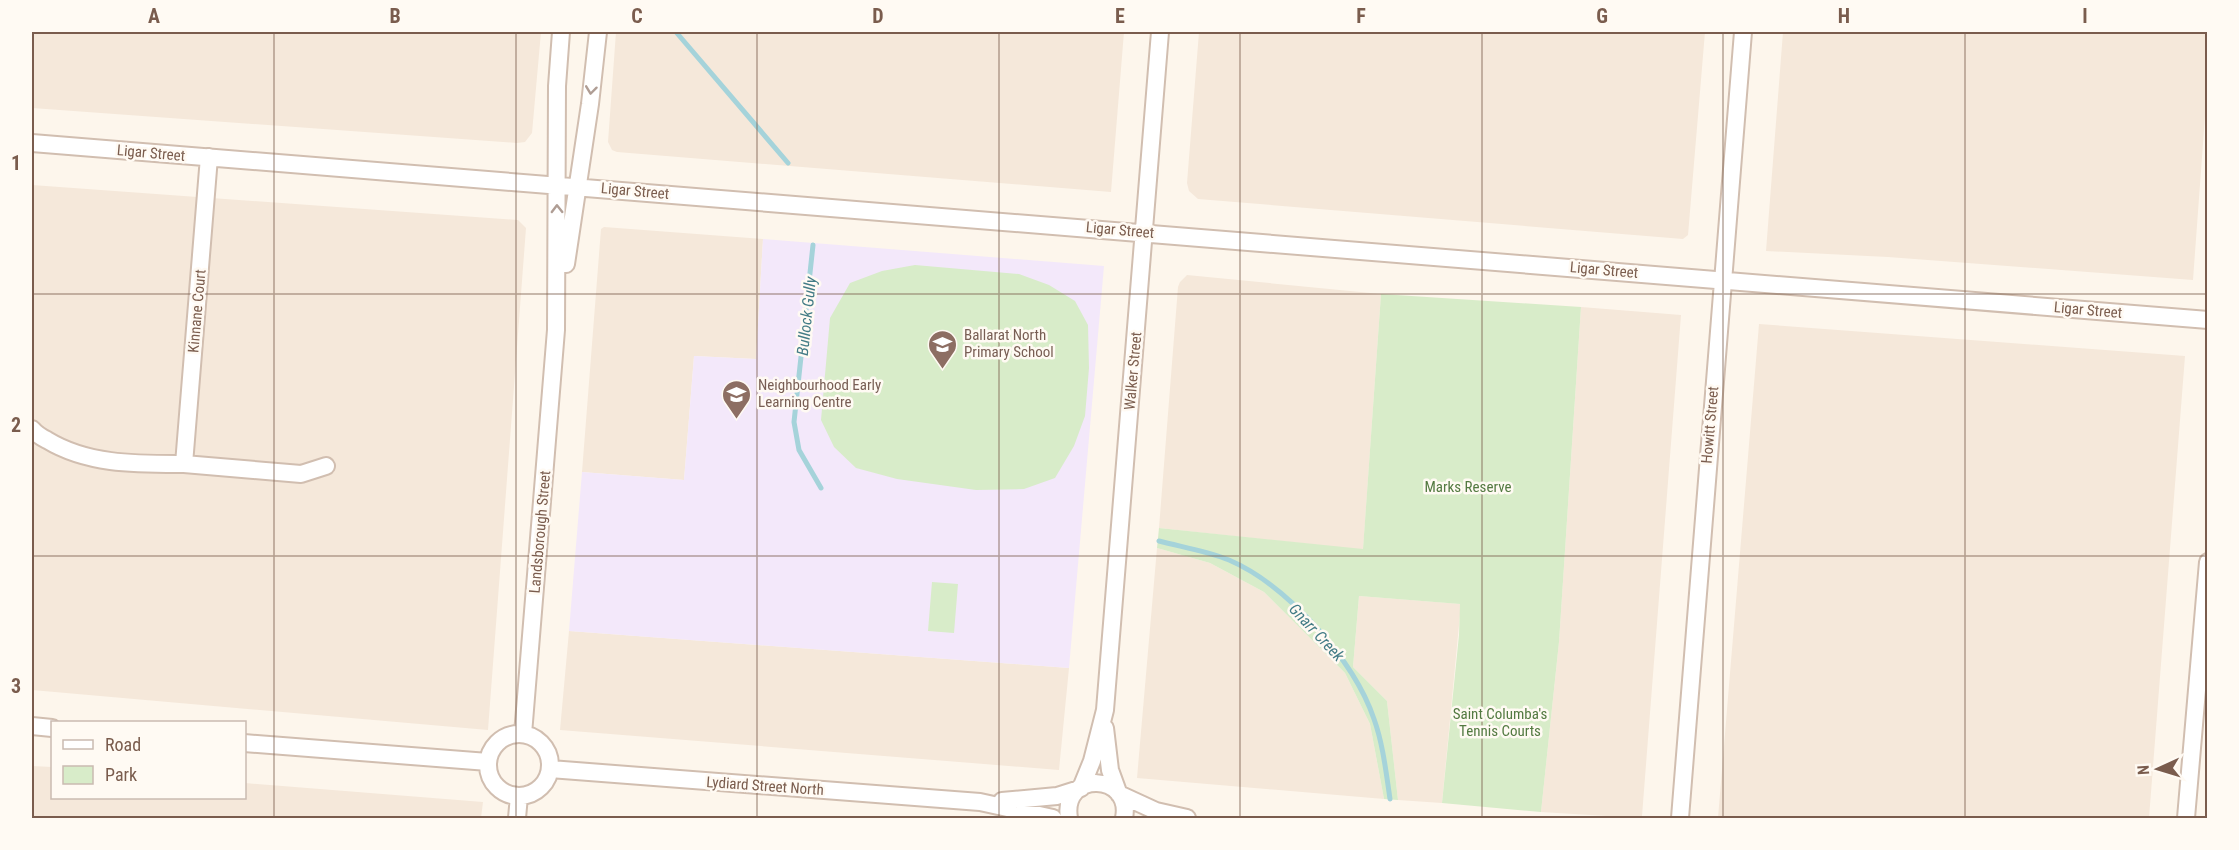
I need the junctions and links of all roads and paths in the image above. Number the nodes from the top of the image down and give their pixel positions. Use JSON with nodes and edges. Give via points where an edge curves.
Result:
{"nodes":[{"id":1,"x":561,"y":32,"type":"edge"},
{"id":2,"x":598,"y":32,"type":"edge"},
{"id":3,"x":1160,"y":32,"type":"edge"},
{"id":4,"x":1743,"y":32,"type":"edge"},
{"id":5,"x":32,"y":143,"type":"edge"},
{"id":6,"x":209,"y":157,"type":"junction"},
{"id":7,"x":556,"y":185,"type":"junction"},
{"id":8,"x":577,"y":187,"type":"junction"},
{"id":9,"x":1144,"y":232,"type":"junction"},
{"id":10,"x":1722,"y":280,"type":"junction"},
{"id":11,"x":2208,"y":320,"type":"edge"},
{"id":12,"x":556,"y":330,"type":"junction"},
{"id":13,"x":32,"y":429,"type":"edge"},
{"id":14,"x":184,"y":464,"type":"junction"},
{"id":15,"x":326,"y":466,"type":"dead end"},
{"id":16,"x":2208,"y":562,"type":"edge"},
{"id":17,"x":2206,"y":613,"type":"edge"},
{"id":18,"x":1105,"y":710,"type":"junction"},
{"id":19,"x":32,"y":726,"type":"edge"},
{"id":20,"x":51,"y":728,"type":"edge"},
{"id":21,"x":524,"y":734,"type":"junction"},
{"id":22,"x":246,"y":743,"type":"edge"},
{"id":23,"x":488,"y":762,"type":"junction"},
{"id":24,"x":550,"y":769,"type":"junction"},
{"id":25,"x":1080,"y":788,"type":"junction"},
{"id":26,"x":1118,"y":793,"type":"junction"},
{"id":27,"x":519,"y":796,"type":"junction"},
{"id":28,"x":980,"y":802,"type":"junction"},
{"id":29,"x":1185,"y":818,"type":"edge"},
{"id":30,"x":517,"y":819,"type":"edge"},
{"id":31,"x":1053,"y":819,"type":"edge"},
{"id":32,"x":1069,"y":819,"type":"edge"},
{"id":33,"x":1124,"y":819,"type":"edge"},
{"id":34,"x":1176,"y":819,"type":"edge"},
{"id":35,"x":1680,"y":819,"type":"edge"},
{"id":36,"x":2186,"y":819,"type":"edge"}],
"edges":[{"from":1,"to":7,"type":"street","name":"Landsborough Street"},
{"from":2,"to":8,"type":"street","name":"Landsborough Street","one_way":true},
{"from":3,"to":9,"type":"street","name":"Walker Street"},
{"from":4,"to":10,"type":"street","name":"Howitt Street"},
{"from":5,"to":6,"type":"street","name":"Ligar Street"},
{"from":6,"to":7,"type":"street","name":"Ligar Street"},
{"from":6,"to":14,"type":"street","name":"Kinnane Court"},
{"from":7,"to":8,"type":"street","name":"Ligar Street"},
{"from":12,"to":7,"type":"street","name":"Landsborough Street","one_way":true},
{"from":8,"to":9,"type":"street","name":"Ligar Street"},
{"from":8,"to":12,"type":"street","name":"Landsborough Street"},
{"from":9,"to":10,"type":"street","name":"Ligar Street"},
{"from":9,"to":18,"type":"street","name":"Walker Street"},
{"from":10,"to":11,"type":"street","name":"Ligar Street"},
{"from":10,"to":35,"type":"street","name":"Howitt Street"},
{"from":12,"to":21,"type":"street","name":"Landsborough Street"},
{"from":13,"to":14,"type":"street","via":[[61,449],[89,458]]},
{"from":14,"to":15,"type":"street","via":[[301,474]]},
{"from":16,"to":17,"type":"street"},
{"from":17,"to":36,"type":"street"},
{"from":18,"to":25,"type":"street","name":"Walker Street","via":[[1092,761]]},
{"from":18,"to":26,"type":"street","name":"Walker Street","via":[[1109,762]]},
{"from":19,"to":20,"type":"street"},
{"from":21,"to":23,"type":"street","via":[[500,741]]},
{"from":21,"to":24,"type":"street","via":[[542,744],[550,758]]},
{"from":22,"to":23,"type":"street"},
{"from":23,"to":27,"type":"street","via":[[498,788]]},
{"from":24,"to":27,"type":"street","via":[[540,789]]},
{"from":24,"to":28,"type":"street","name":"Lydiard Street North"},
{"from":25,"to":26,"type":"street","name":"Lydiard Street North","via":[[1101,783]]},
{"from":25,"to":28,"type":"street","name":"Lydiard Street North","via":[[1057,796]]},
{"from":25,"to":32,"type":"street","name":"Walker Street","via":[[1070,800]]},
{"from":26,"to":29,"type":"street","via":[[1156,811]]},
{"from":26,"to":33,"type":"street","name":"Walker Street","via":[[1125,805]]},
{"from":27,"to":30,"type":"street"},
{"from":28,"to":31,"type":"street","name":"Lydiard Street North"},
{"from":29,"to":34,"type":"street"}]}
